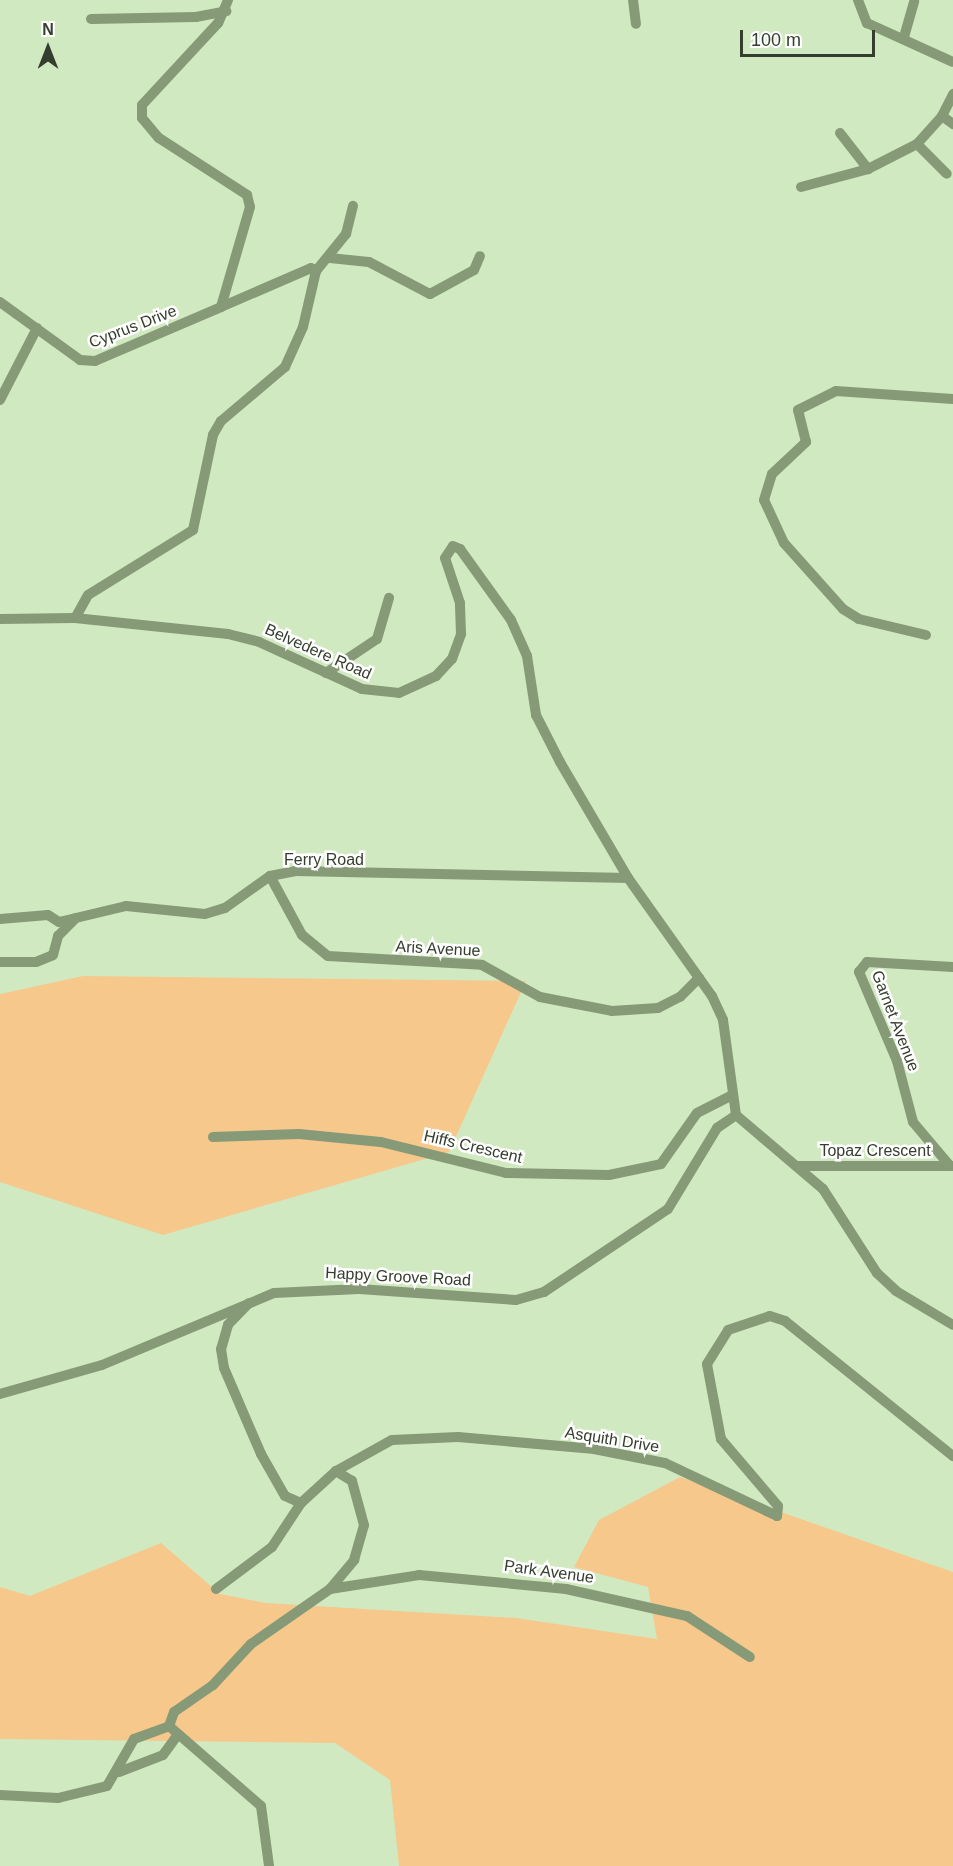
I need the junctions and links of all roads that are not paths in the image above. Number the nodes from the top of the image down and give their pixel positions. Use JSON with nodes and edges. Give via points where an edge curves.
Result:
{"nodes":[{"id":1,"x":633,"y":0,"type":"edge"},
{"id":2,"x":858,"y":0,"type":"edge"},
{"id":3,"x":914,"y":1,"type":"edge"},
{"id":4,"x":227,"y":5,"type":"edge"},
{"id":5,"x":91,"y":19,"type":"dead end"},
{"id":6,"x":636,"y":24,"type":"dead end"},
{"id":7,"x":904,"y":37,"type":"junction"},
{"id":8,"x":953,"y":62,"type":"edge"},
{"id":9,"x":953,"y":94,"type":"edge"},
{"id":10,"x":942,"y":116,"type":"junction"},
{"id":11,"x":953,"y":124,"type":"edge"},
{"id":12,"x":840,"y":133,"type":"dead end"},
{"id":13,"x":917,"y":144,"type":"junction"},
{"id":14,"x":868,"y":169,"type":"junction"},
{"id":15,"x":947,"y":174,"type":"dead end"},
{"id":16,"x":801,"y":187,"type":"dead end"},
{"id":17,"x":353,"y":206,"type":"dead end"},
{"id":18,"x":480,"y":256,"type":"dead end"},
{"id":19,"x":330,"y":258,"type":"junction"},
{"id":20,"x":316,"y":271,"type":"junction"},
{"id":21,"x":0,"y":302,"type":"edge"},
{"id":22,"x":221,"y":308,"type":"junction"},
{"id":23,"x":37,"y":328,"type":"junction"},
{"id":24,"x":0,"y":399,"type":"edge"},
{"id":25,"x":953,"y":399,"type":"edge"},
{"id":26,"x":389,"y":598,"type":"dead end"},
{"id":27,"x":75,"y":618,"type":"junction"},
{"id":28,"x":0,"y":619,"type":"edge"},
{"id":29,"x":926,"y":635,"type":"dead end"},
{"id":30,"x":326,"y":673,"type":"junction"},
{"id":31,"x":270,"y":876,"type":"junction"},
{"id":32,"x":628,"y":878,"type":"junction"},
{"id":33,"x":76,"y":918,"type":"junction"},
{"id":34,"x":0,"y":919,"type":"edge"},
{"id":35,"x":1,"y":962,"type":"edge"},
{"id":36,"x":953,"y":967,"type":"edge"},
{"id":37,"x":699,"y":978,"type":"junction"},
{"id":38,"x":730,"y":1096,"type":"junction"},
{"id":39,"x":736,"y":1115,"type":"junction"},
{"id":40,"x":213,"y":1137,"type":"dead end"},
{"id":41,"x":798,"y":1166,"type":"junction"},
{"id":42,"x":952,"y":1166,"type":"edge"},
{"id":43,"x":249,"y":1303,"type":"junction"},
{"id":44,"x":953,"y":1325,"type":"edge"},
{"id":45,"x":0,"y":1394,"type":"edge"},
{"id":46,"x":953,"y":1456,"type":"edge"},
{"id":47,"x":336,"y":1471,"type":"junction"},
{"id":48,"x":301,"y":1503,"type":"junction"},
{"id":49,"x":216,"y":1589,"type":"dead end"},
{"id":50,"x":330,"y":1589,"type":"junction"},
{"id":51,"x":750,"y":1657,"type":"dead end"},
{"id":52,"x":169,"y":1726,"type":"junction"},
{"id":53,"x":176,"y":1737,"type":"junction"},
{"id":54,"x":120,"y":1772,"type":"junction"},
{"id":55,"x":0,"y":1795,"type":"edge"},
{"id":56,"x":269,"y":1866,"type":"edge"}],
"edges":[{"from":1,"to":6,"type":"street"},
{"from":2,"to":7,"type":"street","via":[[867,22]]},
{"from":3,"to":7,"type":"street"},
{"from":4,"to":5,"type":"street","via":[[196,17]]},
{"from":4,"to":22,"type":"street","via":[[141,111],[159,138],[247,195],[250,207]]},
{"from":7,"to":8,"type":"street"},
{"from":9,"to":10,"type":"street"},
{"from":10,"to":11,"type":"street"},
{"from":10,"to":13,"type":"street"},
{"from":12,"to":14,"type":"street"},
{"from":13,"to":14,"type":"street"},
{"from":13,"to":15,"type":"street"},
{"from":14,"to":16,"type":"street"},
{"from":17,"to":19,"type":"street","via":[[346,234]]},
{"from":18,"to":19,"type":"street","via":[[474,270],[430,294],[369,262]]},
{"from":19,"to":20,"type":"street"},
{"from":20,"to":22,"type":"street","via":[[306,269]]},
{"from":20,"to":27,"type":"street","via":[[290,359],[221,422],[213,435],[193,530],[88,595]]},
{"from":21,"to":23,"type":"street","name":"Cyprus Drive"},
{"from":22,"to":23,"type":"street","name":"Cyprus Drive","via":[[95,361],[80,360]]},
{"from":23,"to":24,"type":"street"},
{"from":25,"to":29,"type":"street","via":[[836,391],[798,410],[806,442],[772,474],[764,500],[784,543],[843,609],[859,619]]},
{"from":26,"to":30,"type":"street","via":[[377,639]]},
{"from":27,"to":28,"type":"street","name":"Belvedere Road"},
{"from":27,"to":30,"type":"street","name":"Belvedere Road","via":[[228,634],[259,642]]},
{"from":30,"to":32,"type":"street","name":"Belvedere Road","via":[[381,695],[416,688],[436,676],[452,659],[461,634],[460,603],[445,558],[453,546],[460,549],[511,620],[527,656],[536,715]]},
{"from":31,"to":32,"type":"street","name":"Ferry Road","via":[[295,871]]},
{"from":31,"to":33,"type":"street","name":"Ferry Road","via":[[225,908],[205,914],[126,906]]},
{"from":31,"to":37,"type":"street","name":"Aris Avenue","via":[[302,935],[328,956],[482,965],[540,997],[612,1011],[658,1008],[680,997]]},
{"from":32,"to":37,"type":"street","name":"Belvedere Road"},
{"from":33,"to":34,"type":"street","name":"Ferry Road"},
{"from":33,"to":35,"type":"street","via":[[58,936],[53,955],[36,962]]},
{"from":36,"to":42,"type":"street","name":"Garnet Avenue","via":[[867,962],[859,972],[897,1061],[913,1122]]},
{"from":37,"to":38,"type":"street","name":"Belvedere Road","via":[[723,1020]]},
{"from":38,"to":39,"type":"street","name":"Belvedere Road"},
{"from":38,"to":40,"type":"street","name":"Hiffs Crescent","via":[[697,1113],[661,1164],[609,1175],[506,1173],[381,1142],[299,1134]]},
{"from":39,"to":41,"type":"street"},
{"from":39,"to":43,"type":"street","name":"Happy Groove Road","via":[[717,1128],[668,1209],[544,1292],[516,1300],[311,1287]]},
{"from":41,"to":42,"type":"street","name":"Topaz Crescent"},
{"from":41,"to":44,"type":"street","via":[[823,1189],[877,1273],[896,1291]]},
{"from":43,"to":45,"type":"street","name":"Happy Groove Road","via":[[102,1365]]},
{"from":43,"to":48,"type":"street","via":[[228,1325],[221,1349],[224,1368],[285,1496]]},
{"from":46,"to":47,"type":"street","name":"Asquith Drive","via":[[785,1321],[770,1316],[728,1330],[707,1364],[721,1439],[778,1506],[777,1516],[665,1463],[594,1449],[408,1436],[371,1449]]},
{"from":47,"to":48,"type":"street","name":"Asquith Drive"},
{"from":47,"to":50,"type":"street","via":[[352,1480],[363,1526],[354,1560]]},
{"from":48,"to":49,"type":"street","name":"Asquith Drive","via":[[284,1534],[263,1556]]},
{"from":50,"to":51,"type":"street","name":"Park Avenue","via":[[419,1575],[566,1589],[687,1616]]},
{"from":50,"to":52,"type":"street","via":[[251,1644],[213,1685],[174,1712]]},
{"from":52,"to":53,"type":"street"},
{"from":52,"to":54,"type":"street","via":[[134,1739]]},
{"from":53,"to":54,"type":"street","via":[[163,1755]]},
{"from":53,"to":56,"type":"street","via":[[261,1806]]},
{"from":54,"to":55,"type":"street","via":[[107,1786],[82,1795]]}]}
